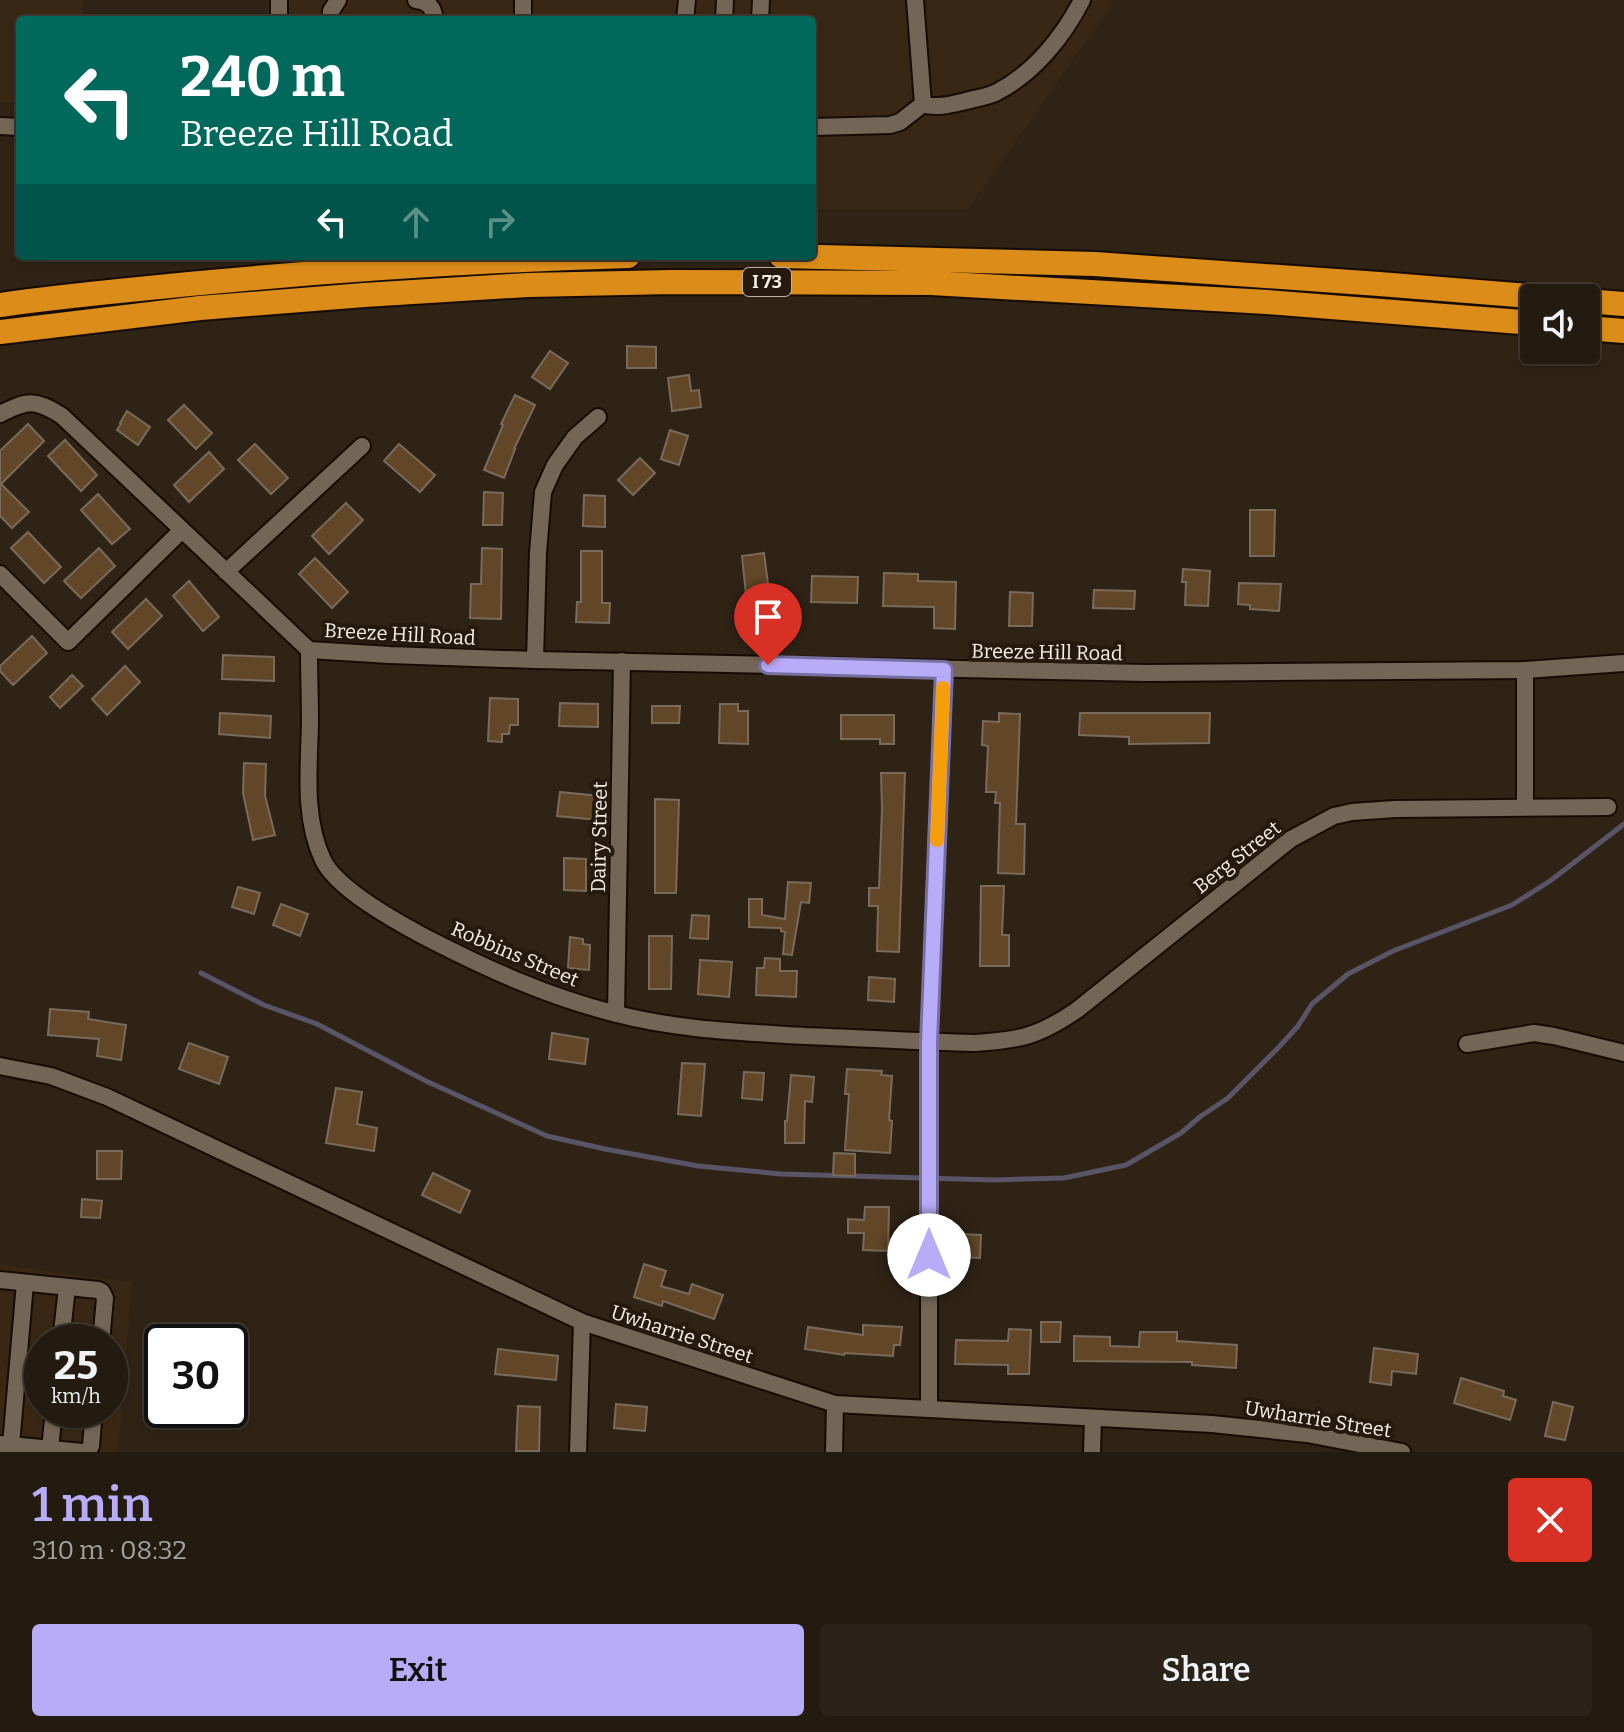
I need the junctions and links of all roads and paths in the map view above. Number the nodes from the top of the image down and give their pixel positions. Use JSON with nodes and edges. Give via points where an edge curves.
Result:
{"nodes":[{"id":1,"x":416,"y":0,"type":"edge"},
{"id":2,"x":915,"y":0,"type":"edge"},
{"id":3,"x":1082,"y":0,"type":"edge"},
{"id":4,"x":433,"y":16,"type":"edge"},
{"id":5,"x":923,"y":104,"type":"junction"},
{"id":6,"x":816,"y":127,"type":"edge"},
{"id":7,"x":816,"y":257,"type":"edge"},
{"id":8,"x":505,"y":260,"type":"edge"},
{"id":9,"x":1520,"y":295,"type":"edge"},
{"id":10,"x":1600,"y":302,"type":"edge"},
{"id":11,"x":1624,"y":304,"type":"edge"},
{"id":12,"x":0,"y":305,"type":"edge"},
{"id":13,"x":1520,"y":322,"type":"edge"},
{"id":14,"x":1600,"y":329,"type":"edge"},
{"id":15,"x":1624,"y":331,"type":"edge"},
{"id":16,"x":0,"y":332,"type":"edge"},
{"id":17,"x":0,"y":414,"type":"edge"},
{"id":18,"x":598,"y":417,"type":"dead end"},
{"id":19,"x":362,"y":446,"type":"dead end"},
{"id":20,"x":182,"y":530,"type":"junction"},
{"id":21,"x":226,"y":572,"type":"junction"},
{"id":22,"x":0,"y":574,"type":"edge"},
{"id":23,"x":309,"y":650,"type":"junction"},
{"id":24,"x":535,"y":660,"type":"junction"},
{"id":25,"x":622,"y":661,"type":"junction"},
{"id":26,"x":1624,"y":663,"type":"edge"},
{"id":27,"x":944,"y":670,"type":"junction"},
{"id":28,"x":1525,"y":670,"type":"junction"},
{"id":29,"x":1525,"y":807,"type":"junction"},
{"id":30,"x":1608,"y":807,"type":"dead end"},
{"id":31,"x":616,"y":1014,"type":"junction"},
{"id":32,"x":929,"y":1042,"type":"junction"},
{"id":33,"x":1467,"y":1044,"type":"dead end"},
{"id":34,"x":1624,"y":1053,"type":"edge"},
{"id":35,"x":0,"y":1066,"type":"edge"},
{"id":36,"x":0,"y":1280,"type":"edge"},
{"id":37,"x":25,"y":1283,"type":"junction"},
{"id":38,"x":67,"y":1287,"type":"junction"},
{"id":39,"x":582,"y":1322,"type":"junction"},
{"id":40,"x":63,"y":1324,"type":"edge"},
{"id":41,"x":103,"y":1324,"type":"edge"},
{"id":42,"x":835,"y":1404,"type":"junction"},
{"id":43,"x":929,"y":1408,"type":"junction"},
{"id":44,"x":1093,"y":1418,"type":"junction"},
{"id":45,"x":52,"y":1428,"type":"edge"},
{"id":46,"x":90,"y":1428,"type":"edge"},
{"id":47,"x":6,"y":1444,"type":"edge"},
{"id":48,"x":50,"y":1449,"type":"junction"},
{"id":49,"x":86,"y":1450,"type":"edge"},
{"id":50,"x":578,"y":1452,"type":"edge"},
{"id":51,"x":834,"y":1452,"type":"edge"},
{"id":52,"x":1092,"y":1452,"type":"edge"},
{"id":53,"x":1402,"y":1452,"type":"edge"}],
"edges":[{"from":1,"to":4,"type":"street","via":[[424,0]]},
{"from":2,"to":5,"type":"street"},
{"from":3,"to":5,"type":"street","via":[[1045,56],[995,93],[950,105]]},
{"from":5,"to":6,"type":"street","via":[[890,125]]},
{"from":7,"to":9,"type":"highway","number":"I 73","via":[[1095,264]]},
{"from":8,"to":12,"type":"highway","via":[[301,273]]},
{"from":10,"to":11,"type":"highway"},
{"from":13,"to":16,"type":"highway","number":"I 73","via":[[931,283],[672,282],[364,295]]},
{"from":14,"to":15,"type":"highway"},
{"from":17,"to":20,"type":"street","name":"Breeze Hill Road","via":[[23,403],[43,404],[62,416]]},
{"from":18,"to":24,"type":"street","via":[[575,437],[543,492]]},
{"from":19,"to":21,"type":"street"},
{"from":20,"to":21,"type":"street","name":"Breeze Hill Road"},
{"from":20,"to":22,"type":"street","via":[[68,642]]},
{"from":21,"to":23,"type":"street","name":"Breeze Hill Road"},
{"from":23,"to":24,"type":"street","name":"Breeze Hill Road"},
{"from":23,"to":31,"type":"street","name":"Robbins Street","via":[[311,826],[331,871],[381,912],[485,968]]},
{"from":24,"to":25,"type":"street","name":"Breeze Hill Road"},
{"from":25,"to":27,"type":"street","name":"Breeze Hill Road"},
{"from":25,"to":31,"type":"street","name":"Dairy Street"},
{"from":26,"to":28,"type":"street","name":"Breeze Hill Road"},
{"from":27,"to":28,"type":"street","name":"Breeze Hill Road"},
{"from":27,"to":32,"type":"street"},
{"from":28,"to":29,"type":"street"},
{"from":29,"to":30,"type":"street","name":"Berg Street"},
{"from":29,"to":32,"type":"street","name":"Berg Street","via":[[1384,809],[1334,816],[1291,839],[1056,1024],[1010,1040]]},
{"from":31,"to":32,"type":"street","name":"Robbins Street","via":[[685,1028]]},
{"from":32,"to":43,"type":"street"},
{"from":33,"to":34,"type":"street","via":[[1534,1033]]},
{"from":35,"to":39,"type":"street","name":"Uwharrie Street","via":[[51,1076],[107,1097]]},
{"from":36,"to":37,"type":"street"},
{"from":37,"to":38,"type":"street"},
{"from":37,"to":47,"type":"street"},
{"from":38,"to":40,"type":"street"},
{"from":38,"to":41,"type":"street","via":[[102,1292]]},
{"from":39,"to":42,"type":"street","name":"Uwharrie Street"},
{"from":39,"to":50,"type":"street"},
{"from":42,"to":43,"type":"street","name":"Uwharrie Street"},
{"from":42,"to":51,"type":"street"},
{"from":43,"to":44,"type":"street","name":"Uwharrie Street"},
{"from":44,"to":52,"type":"street"},
{"from":44,"to":53,"type":"street","name":"Uwharrie Street","via":[[1307,1434]]},
{"from":45,"to":48,"type":"street"},
{"from":46,"to":49,"type":"street"},
{"from":47,"to":48,"type":"street"},
{"from":48,"to":49,"type":"street"}]}
